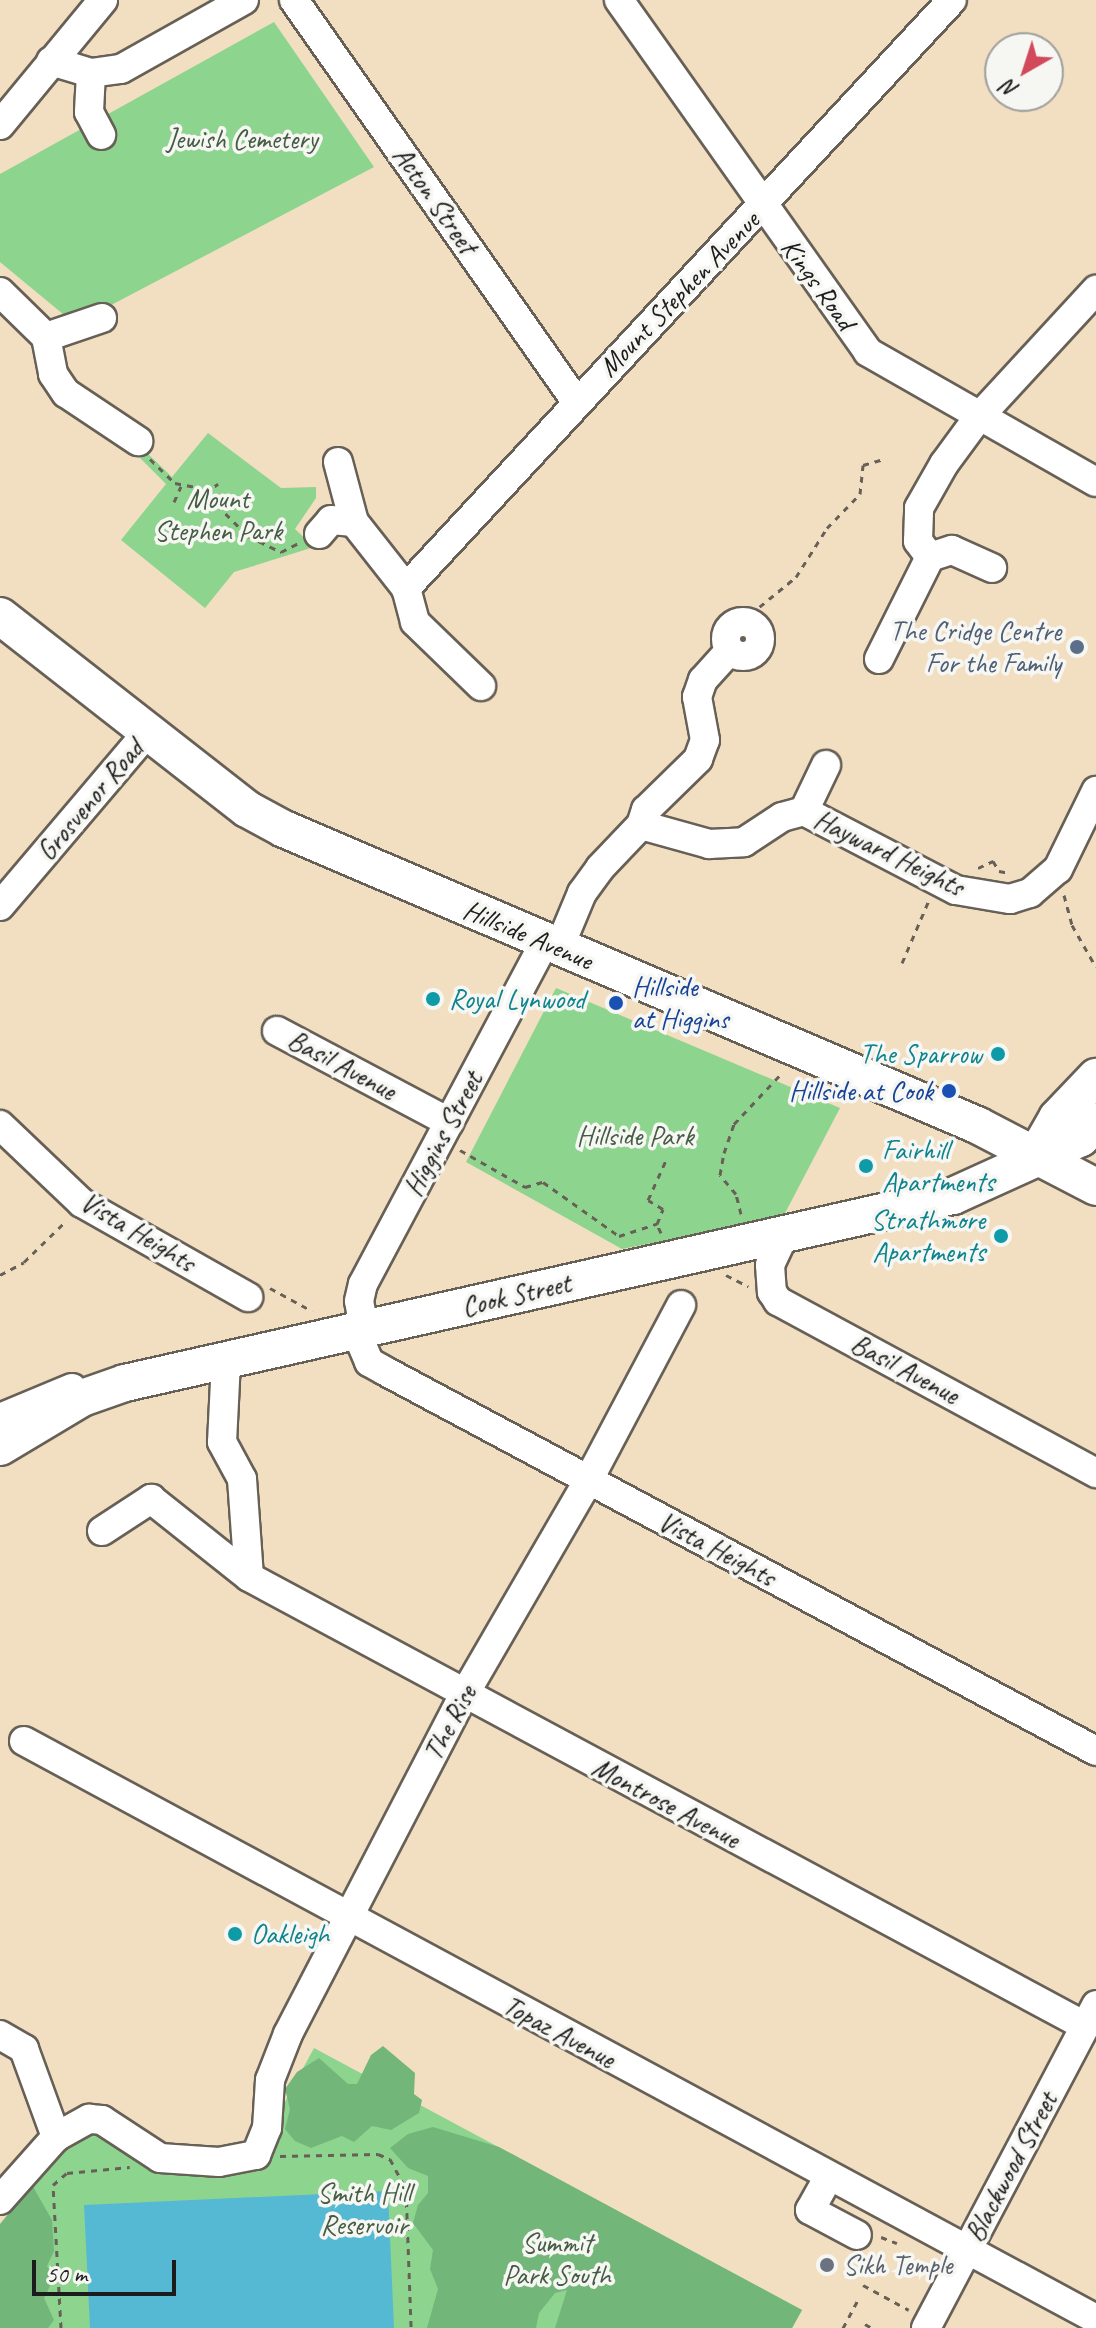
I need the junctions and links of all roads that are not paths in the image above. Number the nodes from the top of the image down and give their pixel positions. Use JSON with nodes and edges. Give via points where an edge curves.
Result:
{"nodes":[{"id":1,"x":103,"y":0,"type":"edge"},
{"id":2,"x":244,"y":0,"type":"edge"},
{"id":3,"x":294,"y":0,"type":"edge"},
{"id":4,"x":619,"y":0,"type":"edge"},
{"id":5,"x":952,"y":0,"type":"edge"},
{"id":6,"x":51,"y":61,"type":"junction"},
{"id":7,"x":91,"y":73,"type":"junction"},
{"id":8,"x":2,"y":118,"type":"edge"},
{"id":9,"x":101,"y":135,"type":"dead end"},
{"id":10,"x":763,"y":208,"type":"junction"},
{"id":11,"x":1096,"y":290,"type":"edge"},
{"id":12,"x":0,"y":292,"type":"edge"},
{"id":13,"x":102,"y":318,"type":"dead end"},
{"id":14,"x":46,"y":337,"type":"junction"},
{"id":15,"x":575,"y":400,"type":"junction"},
{"id":16,"x":977,"y":419,"type":"junction"},
{"id":17,"x":138,"y":441,"type":"road end"},
{"id":18,"x":338,"y":462,"type":"dead end"},
{"id":19,"x":1096,"y":482,"type":"edge"},
{"id":20,"x":354,"y":522,"type":"junction"},
{"id":21,"x":319,"y":534,"type":"road end"},
{"id":22,"x":930,"y":557,"type":"junction"},
{"id":23,"x":992,"y":568,"type":"dead end"},
{"id":24,"x":406,"y":588,"type":"junction"},
{"id":25,"x":0,"y":616,"type":"edge"},
{"id":26,"x":741,"y":622,"type":"road end"},
{"id":27,"x":879,"y":659,"type":"dead end"},
{"id":28,"x":481,"y":686,"type":"dead end"},
{"id":29,"x":149,"y":730,"type":"junction"},
{"id":30,"x":826,"y":765,"type":"dead end"},
{"id":31,"x":1096,"y":791,"type":"edge"},
{"id":32,"x":804,"y":811,"type":"junction"},
{"id":33,"x":641,"y":825,"type":"junction"},
{"id":34,"x":0,"y":906,"type":"edge"},
{"id":35,"x":552,"y":946,"type":"junction"},
{"id":36,"x":277,"y":1031,"type":"dead end"},
{"id":37,"x":1096,"y":1077,"type":"edge"},
{"id":38,"x":1096,"y":1122,"type":"edge"},
{"id":39,"x":0,"y":1125,"type":"edge"},
{"id":40,"x":444,"y":1130,"type":"junction"},
{"id":41,"x":1036,"y":1155,"type":"junction"},
{"id":42,"x":1096,"y":1187,"type":"edge"},
{"id":43,"x":784,"y":1235,"type":"junction"},
{"id":44,"x":254,"y":1290,"type":"road end"},
{"id":45,"x":681,"y":1305,"type":"dead end"},
{"id":46,"x":360,"y":1330,"type":"junction"},
{"id":47,"x":226,"y":1361,"type":"junction"},
{"id":48,"x":125,"y":1383,"type":"junction"},
{"id":49,"x":0,"y":1418,"type":"edge"},
{"id":50,"x":0,"y":1447,"type":"edge"},
{"id":51,"x":1096,"y":1473,"type":"edge"},
{"id":52,"x":588,"y":1481,"type":"junction"},
{"id":53,"x":102,"y":1531,"type":"dead end"},
{"id":54,"x":249,"y":1577,"type":"junction"},
{"id":55,"x":464,"y":1695,"type":"junction"},
{"id":56,"x":24,"y":1741,"type":"dead end"},
{"id":57,"x":1096,"y":1751,"type":"edge"},
{"id":58,"x":347,"y":1919,"type":"junction"},
{"id":59,"x":1090,"y":2015,"type":"edge"},
{"id":60,"x":0,"y":2035,"type":"edge"},
{"id":61,"x":56,"y":2137,"type":"junction"},
{"id":62,"x":829,"y":2176,"type":"junction"},
{"id":63,"x":0,"y":2200,"type":"edge"},
{"id":64,"x":866,"y":2235,"type":"road end"},
{"id":65,"x":968,"y":2249,"type":"junction"},
{"id":66,"x":917,"y":2319,"type":"edge"},
{"id":67,"x":1096,"y":2319,"type":"edge"}],
"edges":[{"from":1,"to":6,"type":"street"},
{"from":2,"to":7,"type":"street","via":[[121,69]]},
{"from":3,"to":15,"type":"street","name":"Acton Street"},
{"from":4,"to":10,"type":"street","name":"Kings Road"},
{"from":5,"to":10,"type":"street","name":"Mount Stephen Avenue"},
{"from":6,"to":7,"type":"street"},
{"from":6,"to":8,"type":"street"},
{"from":7,"to":9,"type":"street","via":[[89,112]]},
{"from":10,"to":15,"type":"street","name":"Mount Stephen Avenue"},
{"from":10,"to":16,"type":"street","name":"Kings Road","via":[[868,352]]},
{"from":11,"to":16,"type":"street"},
{"from":12,"to":14,"type":"street"},
{"from":13,"to":14,"type":"street"},
{"from":14,"to":17,"type":"street","via":[[57,384]]},
{"from":15,"to":24,"type":"street","name":"Mount Stephen Avenue"},
{"from":16,"to":19,"type":"street","name":"Kings Road"},
{"from":16,"to":22,"type":"street","via":[[919,508],[918,541]]},
{"from":18,"to":20,"type":"street"},
{"from":20,"to":21,"type":"street","via":[[331,520]]},
{"from":20,"to":24,"type":"street"},
{"from":22,"to":23,"type":"street","via":[[952,550]]},
{"from":22,"to":27,"type":"street"},
{"from":24,"to":28,"type":"street","via":[[415,622]]},
{"from":25,"to":29,"type":"main road","name":"Hillside Avenue"},
{"from":26,"to":33,"type":"street","via":[[727,633],[730,650],[703,680],[697,697],[705,740],[698,759],[646,810]]},
{"from":29,"to":34,"type":"street","name":"Grosvenor Road"},
{"from":29,"to":35,"type":"main road","name":"Hillside Avenue","via":[[247,809],[284,829]]},
{"from":30,"to":32,"type":"street"},
{"from":31,"to":32,"type":"street","name":"Hayward Heights","via":[[1058,869],[1030,893],[1010,899],[988,898],[933,878]]},
{"from":32,"to":33,"type":"street","name":"Hayward Heights","via":[[782,817],[744,842],[709,844]]},
{"from":33,"to":35,"type":"street","via":[[582,893]]},
{"from":35,"to":40,"type":"street","name":"Higgins Street"},
{"from":35,"to":41,"type":"main road","name":"Hillside Avenue"},
{"from":36,"to":40,"type":"street","name":"Basil Avenue"},
{"from":37,"to":41,"type":"main road","via":[[1057,1118]]},
{"from":38,"to":41,"type":"main road","name":"Cook Street","via":[[1081,1138]]},
{"from":39,"to":44,"type":"street","name":"Vista Heights","via":[[82,1203]]},
{"from":40,"to":46,"type":"street","name":"Higgins Street","via":[[363,1284]]},
{"from":41,"to":42,"type":"main road","name":"Hillside Avenue"},
{"from":41,"to":43,"type":"main road","name":"Cook Street","via":[[953,1196]]},
{"from":43,"to":46,"type":"main road","name":"Cook Street"},
{"from":43,"to":51,"type":"street","name":"Basil Avenue","via":[[770,1265],[778,1301]]},
{"from":45,"to":52,"type":"street","name":"The Rise"},
{"from":46,"to":47,"type":"main road","name":"Cook Street"},
{"from":46,"to":52,"type":"street","name":"Vista Heights","via":[[369,1362]]},
{"from":47,"to":48,"type":"main road","name":"Cook Street"},
{"from":47,"to":54,"type":"street","via":[[222,1442],[242,1479]]},
{"from":48,"to":49,"type":"street","via":[[100,1375]]},
{"from":48,"to":50,"type":"main road","name":"Cook Street","via":[[82,1398]]},
{"from":52,"to":55,"type":"street","name":"The Rise"},
{"from":52,"to":57,"type":"street","name":"Vista Heights"},
{"from":53,"to":54,"type":"street","name":"Montrose Avenue","via":[[151,1499]]},
{"from":54,"to":55,"type":"street","name":"Montrose Avenue"},
{"from":55,"to":58,"type":"street","name":"The Rise"},
{"from":55,"to":59,"type":"street","name":"Montrose Avenue"},
{"from":56,"to":58,"type":"street","name":"Topaz Avenue"},
{"from":58,"to":61,"type":"street","name":"The Rise","via":[[277,2060],[265,2136],[256,2155],[207,2163],[160,2158],[102,2120],[89,2119]]},
{"from":58,"to":62,"type":"street","name":"Topaz Avenue"},
{"from":59,"to":65,"type":"street","name":"Blackwood Street"},
{"from":60,"to":61,"type":"street","via":[[24,2049]]},
{"from":61,"to":63,"type":"street"},
{"from":62,"to":64,"type":"street","via":[[810,2210]]},
{"from":62,"to":65,"type":"street","name":"Topaz Avenue"},
{"from":65,"to":66,"type":"street","name":"Blackwood Street"},
{"from":65,"to":67,"type":"street","name":"Topaz Avenue"}]}
